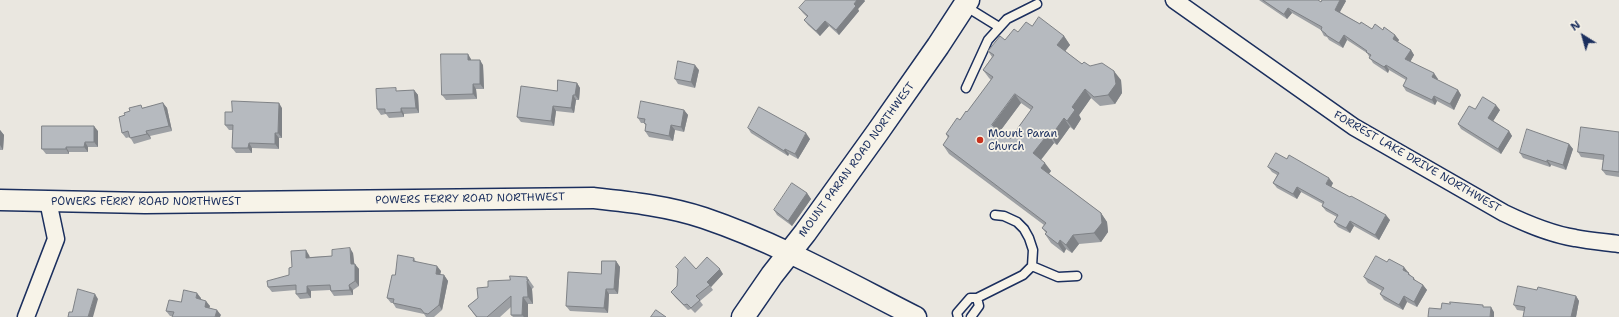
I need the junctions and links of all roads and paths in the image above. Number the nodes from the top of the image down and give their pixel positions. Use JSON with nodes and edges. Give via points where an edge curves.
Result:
{"nodes":[{"id":1,"x":1174,"y":0,"type":"edge"},
{"id":2,"x":966,"y":3,"type":"edge"},
{"id":3,"x":1037,"y":4,"type":"dead end"},
{"id":4,"x":999,"y":27,"type":"junction"},
{"id":5,"x":966,"y":88,"type":"dead end"},
{"id":6,"x":0,"y":200,"type":"edge"},
{"id":7,"x":48,"y":201,"type":"junction"},
{"id":8,"x":995,"y":215,"type":"dead end"},
{"id":9,"x":1619,"y":244,"type":"edge"},
{"id":10,"x":789,"y":253,"type":"junction"},
{"id":11,"x":1032,"y":266,"type":"junction"},
{"id":12,"x":1077,"y":276,"type":"dead end"},
{"id":13,"x":977,"y":298,"type":"junction"},
{"id":14,"x":26,"y":317,"type":"edge"},
{"id":15,"x":743,"y":317,"type":"edge"},
{"id":16,"x":916,"y":317,"type":"edge"},
{"id":17,"x":958,"y":317,"type":"edge"},
{"id":18,"x":971,"y":317,"type":"edge"}],
"edges":[{"from":1,"to":9,"type":"street","name":"FORREST LAKE DRIVE NORTHWEST","via":[[1354,127],[1504,213],[1550,232]]},
{"from":2,"to":4,"type":"lane"},
{"from":2,"to":10,"type":"main road","name":"MOUNT PARAN ROAD NORTHWEST","via":[[877,133]]},
{"from":3,"to":4,"type":"lane","via":[[1007,18]]},
{"from":4,"to":5,"type":"lane","via":[[988,40]]},
{"from":6,"to":7,"type":"street","name":"POWERS FERRY ROAD NORTHWEST"},
{"from":7,"to":10,"type":"street","name":"POWERS FERRY ROAD NORTHWEST","via":[[145,203],[593,198],[648,204],[703,218]]},
{"from":7,"to":14,"type":"street","via":[[56,239]]},
{"from":8,"to":11,"type":"lane","via":[[1017,222],[1024,229],[1034,250]]},
{"from":10,"to":15,"type":"main road","name":"MOUNT PARAN ROAD NORTHWEST"},
{"from":10,"to":16,"type":"street","name":"POWERS FERRY ROAD NORTHWEST"},
{"from":11,"to":12,"type":"lane","via":[[1058,278]]},
{"from":11,"to":13,"type":"lane","via":[[1022,275]]},
{"from":13,"to":17,"type":"lane","via":[[970,298],[957,313]]},
{"from":13,"to":18,"type":"lane","via":[[979,306]]}]}
